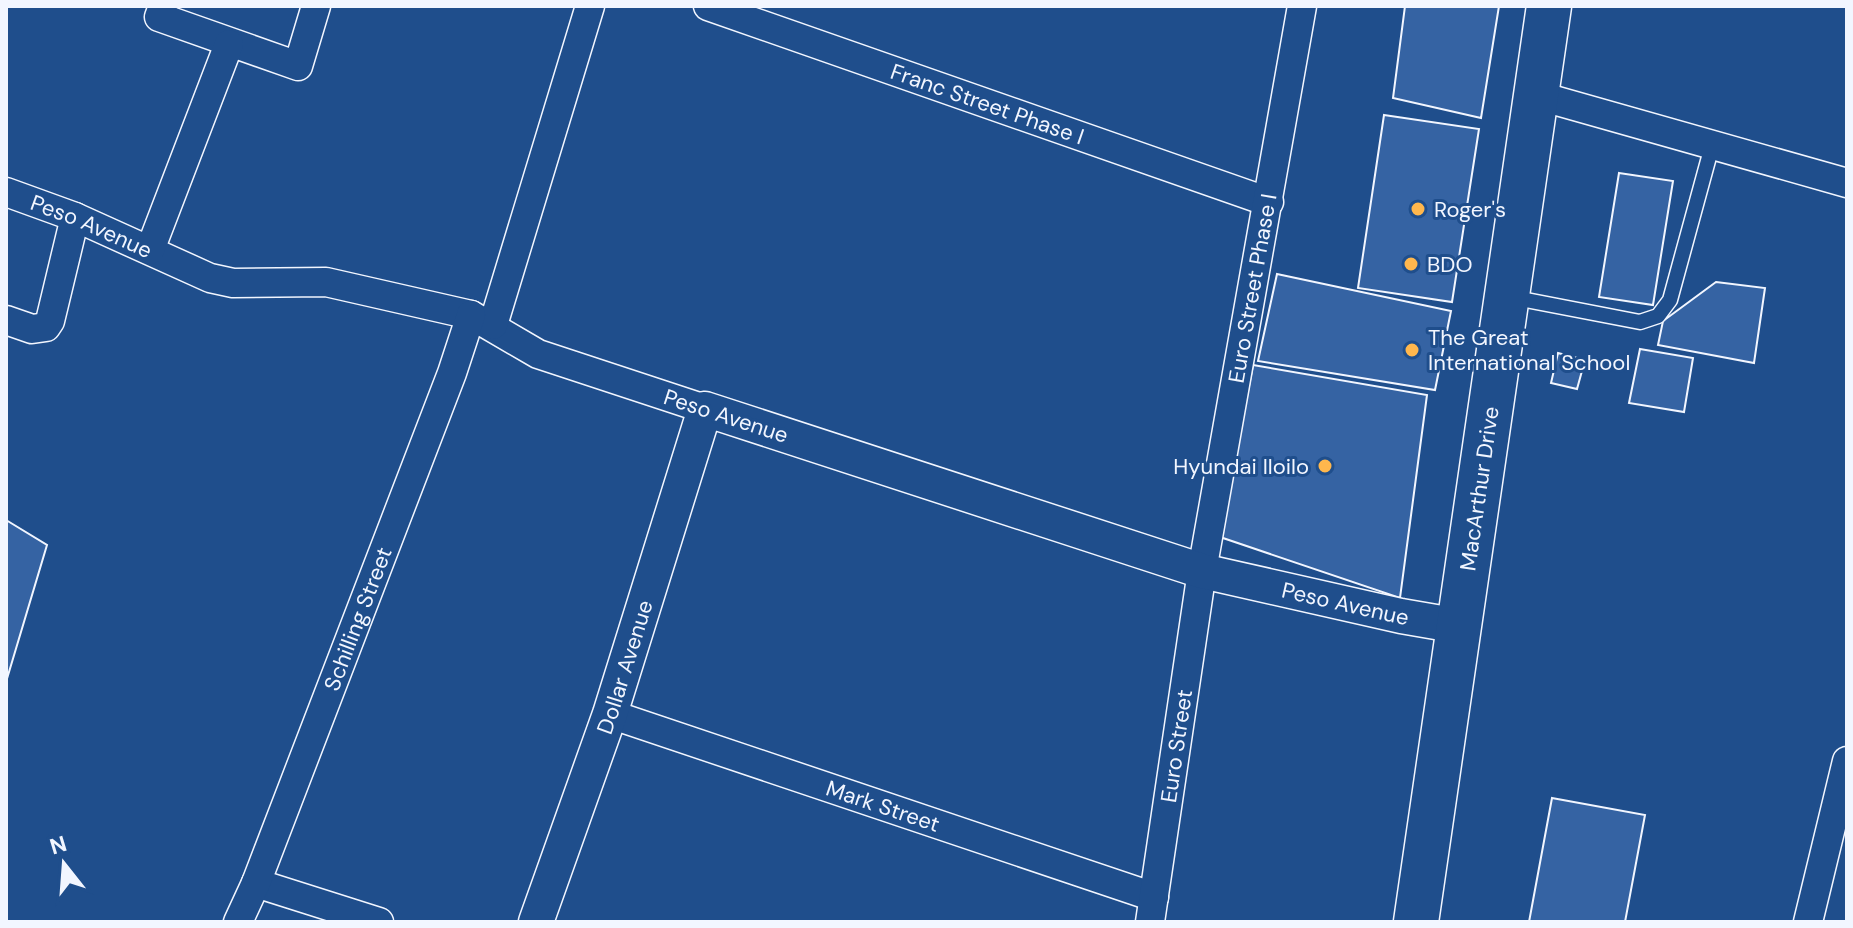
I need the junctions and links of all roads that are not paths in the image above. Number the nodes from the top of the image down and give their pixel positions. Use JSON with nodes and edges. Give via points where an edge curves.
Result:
{"nodes":[{"id":1,"x":163,"y":6,"type":"edge"},
{"id":2,"x":316,"y":6,"type":"edge"},
{"id":3,"x":590,"y":6,"type":"edge"},
{"id":4,"x":708,"y":6,"type":"edge"},
{"id":5,"x":1302,"y":6,"type":"edge"},
{"id":6,"x":1549,"y":6,"type":"edge"},
{"id":7,"x":229,"y":44,"type":"junction"},
{"id":8,"x":1536,"y":95,"type":"junction"},
{"id":9,"x":1712,"y":146,"type":"junction"},
{"id":10,"x":1847,"y":183,"type":"edge"},
{"id":11,"x":6,"y":192,"type":"edge"},
{"id":12,"x":1269,"y":202,"type":"junction"},
{"id":13,"x":75,"y":217,"type":"junction"},
{"id":14,"x":150,"y":250,"type":"junction"},
{"id":15,"x":1507,"y":296,"type":"junction"},
{"id":16,"x":6,"y":320,"type":"edge"},
{"id":17,"x":482,"y":320,"type":"junction"},
{"id":18,"x":705,"y":409,"type":"junction"},
{"id":19,"x":1202,"y":571,"type":"junction"},
{"id":20,"x":1459,"y":626,"type":"junction"},
{"id":21,"x":610,"y":714,"type":"junction"},
{"id":22,"x":1847,"y":763,"type":"edge"},
{"id":23,"x":256,"y":883,"type":"junction"},
{"id":24,"x":1152,"y":910,"type":"edge"},
{"id":25,"x":238,"y":922,"type":"edge"},
{"id":26,"x":379,"y":922,"type":"edge"},
{"id":27,"x":536,"y":922,"type":"edge"},
{"id":28,"x":1416,"y":922,"type":"edge"},
{"id":29,"x":1808,"y":922,"type":"edge"}],
"edges":[{"from":1,"to":7,"type":"street","via":[[159,17]]},
{"from":2,"to":7,"type":"street","via":[[298,66]]},
{"from":3,"to":17,"type":"street","name":"Schilling Street"},
{"from":4,"to":12,"type":"street","name":"Franc Street Phase I"},
{"from":5,"to":12,"type":"street","name":"Euro Street Phase I"},
{"from":6,"to":8,"type":"main road","name":"MacArthur Drive"},
{"from":7,"to":14,"type":"street"},
{"from":8,"to":9,"type":"street"},
{"from":8,"to":15,"type":"main road","name":"MacArthur Drive"},
{"from":9,"to":10,"type":"street"},
{"from":9,"to":15,"type":"lane","via":[[1670,300],[1658,316],[1640,322]]},
{"from":11,"to":13,"type":"street","name":"Peso Avenue"},
{"from":12,"to":19,"type":"street","name":"Euro Street Phase I"},
{"from":13,"to":14,"type":"street","name":"Peso Avenue"},
{"from":13,"to":16,"type":"street","via":[[46,327],[32,329]]},
{"from":14,"to":17,"type":"street","name":"Peso Avenue","via":[[223,282],[326,282]]},
{"from":15,"to":20,"type":"main road","name":"MacArthur Drive"},
{"from":17,"to":18,"type":"street","name":"Peso Avenue","via":[[538,354]]},
{"from":17,"to":23,"type":"street","name":"Schilling Street","via":[[452,373]]},
{"from":18,"to":19,"type":"street","name":"Peso Avenue"},
{"from":18,"to":21,"type":"street","name":"Dollar Avenue"},
{"from":19,"to":20,"type":"street","name":"Peso Avenue"},
{"from":19,"to":24,"type":"street","name":"Euro Street"},
{"from":20,"to":28,"type":"main road","name":"MacArthur Drive"},
{"from":21,"to":24,"type":"street","name":"Mark Street"},
{"from":21,"to":27,"type":"street","name":"Dollar Avenue"},
{"from":22,"to":29,"type":"street"},
{"from":23,"to":25,"type":"street","name":"Schilling Street"},
{"from":23,"to":26,"type":"street"}]}
